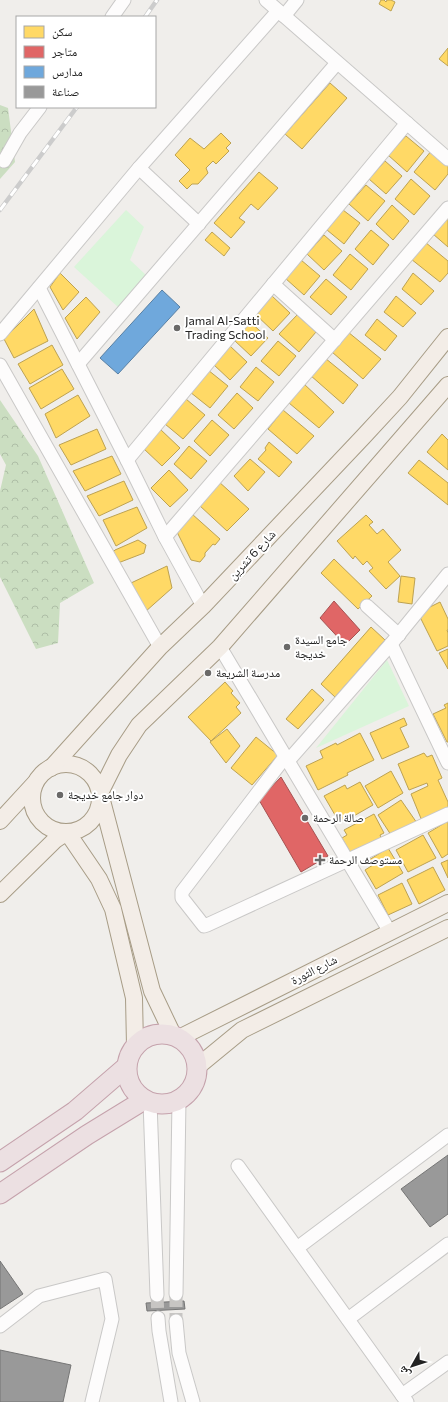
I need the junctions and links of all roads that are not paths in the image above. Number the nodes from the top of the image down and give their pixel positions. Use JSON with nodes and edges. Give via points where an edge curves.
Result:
{"nodes":[{"id":1,"x":124,"y":0,"type":"edge"},
{"id":2,"x":266,"y":0,"type":"edge"},
{"id":3,"x":297,"y":0,"type":"edge"},
{"id":4,"x":281,"y":14,"type":"junction"},
{"id":5,"x":113,"y":16,"type":"edge"},
{"id":6,"x":337,"y":63,"type":"junction"},
{"id":7,"x":39,"y":108,"type":"edge"},
{"id":8,"x":407,"y":123,"type":"junction"},
{"id":9,"x":448,"y":159,"type":"edge"},
{"id":10,"x":4,"y":161,"type":"dead end"},
{"id":11,"x":138,"y":168,"type":"junction"},
{"id":12,"x":448,"y":208,"type":"edge"},
{"id":13,"x":199,"y":224,"type":"junction"},
{"id":14,"x":273,"y":284,"type":"junction"},
{"id":15,"x":39,"y":288,"type":"junction"},
{"id":16,"x":0,"y":334,"type":"edge"},
{"id":17,"x":448,"y":337,"type":"edge"},
{"id":18,"x":335,"y":340,"type":"junction"},
{"id":19,"x":78,"y":364,"type":"junction"},
{"id":20,"x":0,"y":365,"type":"edge"},
{"id":21,"x":446,"y":392,"type":"edge"},
{"id":22,"x":127,"y":460,"type":"junction"},
{"id":23,"x":165,"y":538,"type":"junction"},
{"id":24,"x":445,"y":578,"type":"edge"},
{"id":25,"x":448,"y":594,"type":"edge"},
{"id":26,"x":203,"y":606,"type":"junction"},
{"id":27,"x":367,"y":606,"type":"dead end"},
{"id":28,"x":395,"y":639,"type":"junction"},
{"id":29,"x":160,"y":647,"type":"junction"},
{"id":30,"x":220,"y":647,"type":"junction"},
{"id":31,"x":287,"y":759,"type":"junction"},
{"id":32,"x":448,"y":763,"type":"edge"},
{"id":33,"x":50,"y":768,"type":"junction"},
{"id":34,"x":37,"y":780,"type":"junction"},
{"id":35,"x":100,"y":793,"type":"junction"},
{"id":36,"x":448,"y":814,"type":"edge"},
{"id":37,"x":0,"y":821,"type":"edge"},
{"id":38,"x":67,"y":832,"type":"junction"},
{"id":39,"x":348,"y":861,"type":"junction"},
{"id":40,"x":0,"y":894,"type":"edge"},
{"id":41,"x":448,"y":903,"type":"edge"},
{"id":42,"x":448,"y":928,"type":"edge"},
{"id":43,"x":390,"y":932,"type":"junction"},
{"id":44,"x":176,"y":1036,"type":"junction"},
{"id":45,"x":135,"y":1045,"type":"junction"},
{"id":46,"x":126,"y":1067,"type":"junction"},
{"id":47,"x":197,"y":1067,"type":"junction"},
{"id":48,"x":179,"y":1100,"type":"junction"},
{"id":49,"x":147,"y":1101,"type":"junction"},
{"id":50,"x":448,"y":1135,"type":"edge"},
{"id":51,"x":0,"y":1162,"type":"edge"},
{"id":52,"x":238,"y":1166,"type":"dead end"},
{"id":53,"x":0,"y":1194,"type":"edge"},
{"id":54,"x":448,"y":1244,"type":"edge"},
{"id":55,"x":297,"y":1248,"type":"junction"},
{"id":56,"x":176,"y":1294,"type":"tunnel mouth"},
{"id":57,"x":157,"y":1295,"type":"tunnel mouth"},
{"id":58,"x":158,"y":1318,"type":"tunnel mouth"},
{"id":59,"x":348,"y":1319,"type":"junction"},
{"id":60,"x":176,"y":1320,"type":"tunnel mouth"},
{"id":61,"x":0,"y":1326,"type":"edge"},
{"id":62,"x":448,"y":1362,"type":"edge"},
{"id":63,"x":405,"y":1399,"type":"edge"},
{"id":64,"x":92,"y":1402,"type":"edge"},
{"id":65,"x":171,"y":1402,"type":"edge"},
{"id":66,"x":193,"y":1402,"type":"edge"}],
"edges":[{"from":1,"to":5,"type":"street"},
{"from":2,"to":4,"type":"street"},
{"from":3,"to":4,"type":"street"},
{"from":4,"to":6,"type":"street"},
{"from":4,"to":11,"type":"street"},
{"from":6,"to":8,"type":"street"},
{"from":6,"to":13,"type":"street"},
{"from":7,"to":10,"type":"street","via":[[20,133]]},
{"from":8,"to":9,"type":"street"},
{"from":8,"to":14,"type":"street"},
{"from":11,"to":13,"type":"street"},
{"from":11,"to":15,"type":"street"},
{"from":12,"to":18,"type":"street"},
{"from":13,"to":19,"type":"street"},
{"from":14,"to":18,"type":"street"},
{"from":14,"to":22,"type":"street"},
{"from":15,"to":16,"type":"street"},
{"from":15,"to":19,"type":"street"},
{"from":17,"to":26,"type":"main road","name":"شارع 6 تشرين","via":[[395,402]]},
{"from":18,"to":23,"type":"street"},
{"from":19,"to":22,"type":"street"},
{"from":20,"to":29,"type":"street"},
{"from":21,"to":30,"type":"main road"},
{"from":22,"to":23,"type":"street"},
{"from":23,"to":26,"type":"street"},
{"from":24,"to":25,"type":"street"},
{"from":24,"to":28,"type":"street"},
{"from":26,"to":29,"type":"main road","name":"شارع 6 تشرين"},
{"from":27,"to":28,"type":"street"},
{"from":28,"to":31,"type":"street"},
{"from":28,"to":32,"type":"street"},
{"from":29,"to":33,"type":"main road","name":"شارع 6 تشرين"},
{"from":30,"to":31,"type":"street"},
{"from":30,"to":35,"type":"main road","via":[[139,724],[119,755]]},
{"from":31,"to":39,"type":"street"},
{"from":31,"to":39,"type":"street","via":[[182,892],[182,898],[204,926]]},
{"from":33,"to":34,"type":"main road"},
{"from":33,"to":35,"type":"main road","via":[[71,765],[82,768],[90,774]]},
{"from":34,"to":37,"type":"main road"},
{"from":34,"to":38,"type":"main road","via":[[32,800],[39,820],[47,827]]},
{"from":35,"to":38,"type":"main road","via":[[96,816],[78,830]]},
{"from":35,"to":44,"type":"main road","via":[[152,991]]},
{"from":36,"to":39,"type":"street"},
{"from":38,"to":40,"type":"main road","via":[[55,840]]},
{"from":38,"to":45,"type":"main road","via":[[99,879],[113,909],[134,998]]},
{"from":39,"to":43,"type":"street"},
{"from":41,"to":43,"type":"main road","name":"شارع الثورة"},
{"from":42,"to":47,"type":"main road","name":"شارع الثورة","via":[[242,1030]]},
{"from":43,"to":44,"type":"main road","name":"شارع الثورة"},
{"from":44,"to":45,"type":"highway","via":[[152,1034]]},
{"from":44,"to":47,"type":"highway","via":[[188,1045],[195,1055]]},
{"from":45,"to":46,"type":"highway"},
{"from":46,"to":49,"type":"highway","via":[[132,1088]]},
{"from":46,"to":51,"type":"highway","via":[[75,1111]]},
{"from":47,"to":48,"type":"highway","via":[[193,1086]]},
{"from":48,"to":49,"type":"highway","via":[[160,1104]]},
{"from":48,"to":56,"type":"street"},
{"from":49,"to":53,"type":"highway","via":[[87,1135]]},
{"from":49,"to":57,"type":"street"},
{"from":50,"to":55,"type":"street"},
{"from":52,"to":55,"type":"street"},
{"from":54,"to":59,"type":"street"},
{"from":55,"to":59,"type":"street"},
{"from":58,"to":65,"type":"street"},
{"from":59,"to":63,"type":"street"},
{"from":60,"to":66,"type":"street","via":[[179,1353]]},
{"from":61,"to":64,"type":"street","via":[[39,1296],[105,1279],[112,1319]]},
{"from":62,"to":63,"type":"street"}]}
